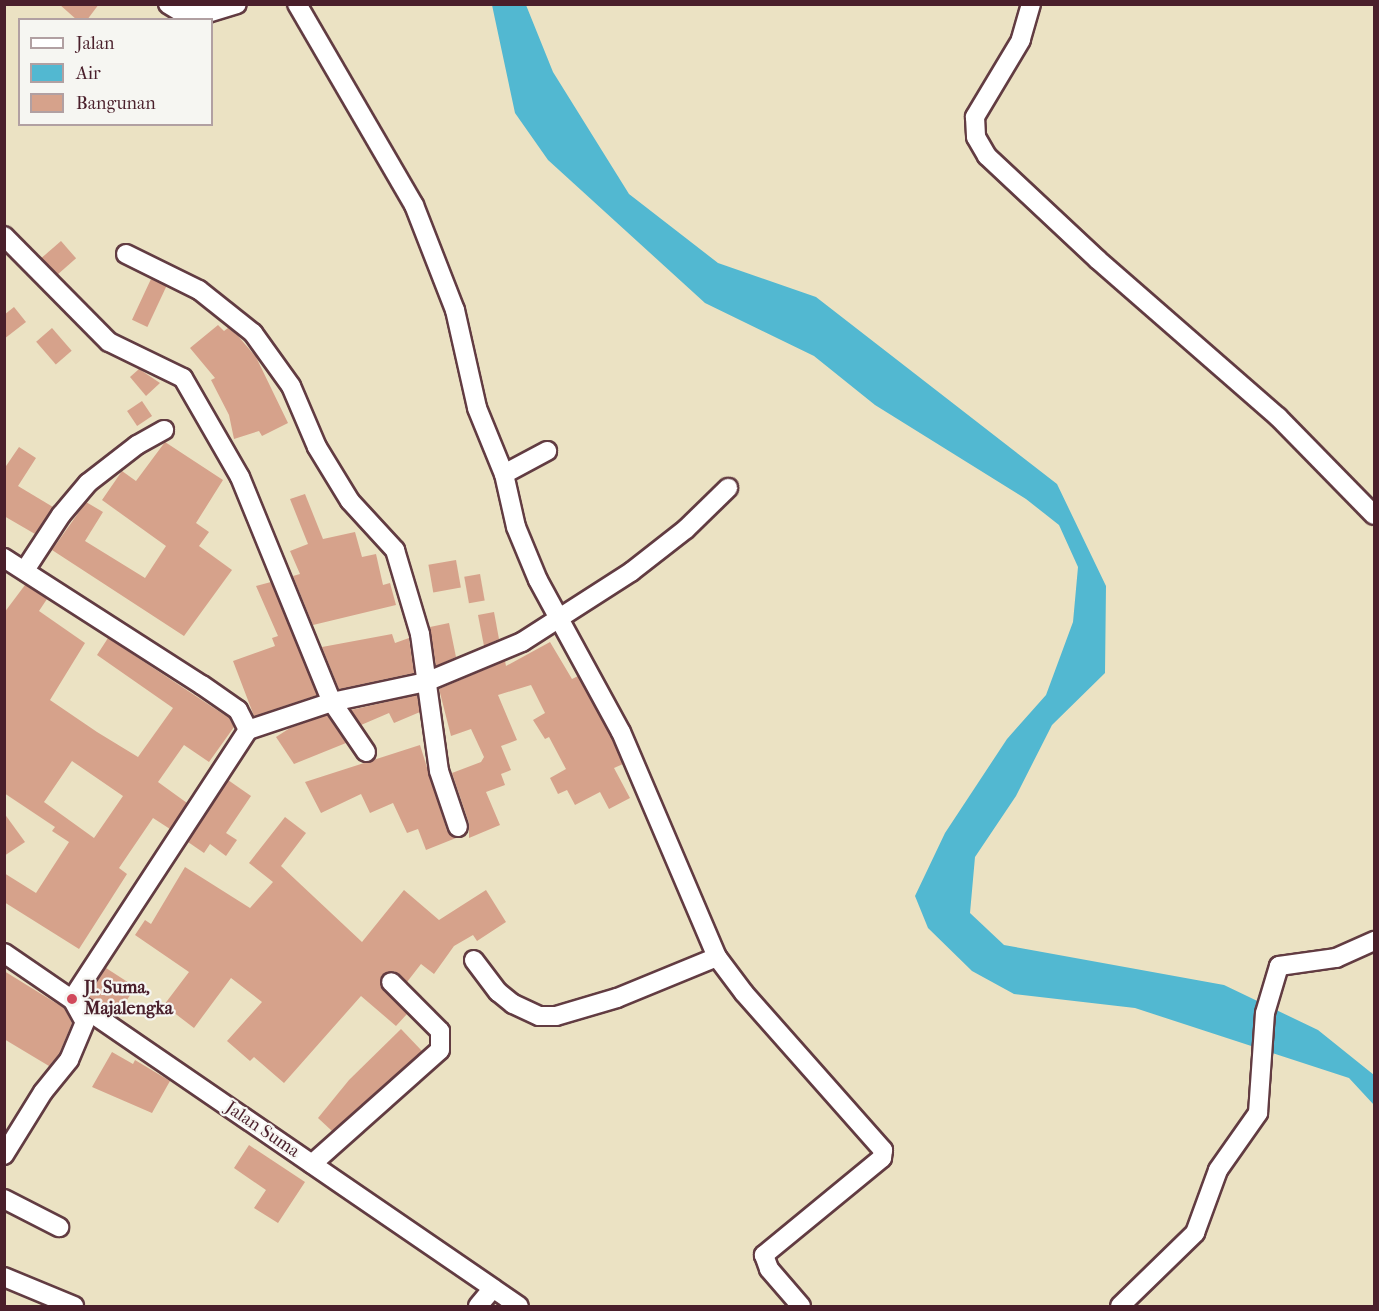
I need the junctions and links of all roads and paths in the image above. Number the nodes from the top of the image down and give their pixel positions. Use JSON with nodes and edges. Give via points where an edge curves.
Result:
{"nodes":[{"id":1,"x":168,"y":4,"type":"edge"},
{"id":2,"x":237,"y":4,"type":"edge"},
{"id":3,"x":297,"y":4,"type":"edge"},
{"id":4,"x":1031,"y":4,"type":"edge"},
{"id":5,"x":4,"y":236,"type":"edge"},
{"id":6,"x":126,"y":254,"type":"dead end"},
{"id":7,"x":164,"y":430,"type":"dead end"},
{"id":8,"x":547,"y":451,"type":"dead end"},
{"id":9,"x":504,"y":474,"type":"junction"},
{"id":10,"x":728,"y":488,"type":"dead end"},
{"id":11,"x":1374,"y":515,"type":"edge"},
{"id":12,"x":4,"y":558,"type":"edge"},
{"id":13,"x":25,"y":570,"type":"junction"},
{"id":14,"x":559,"y":616,"type":"junction"},
{"id":15,"x":426,"y":682,"type":"junction"},
{"id":16,"x":332,"y":702,"type":"junction"},
{"id":17,"x":248,"y":730,"type":"junction"},
{"id":18,"x":366,"y":752,"type":"dead end"},
{"id":19,"x":458,"y":827,"type":"dead end"},
{"id":20,"x":1374,"y":941,"type":"edge"},
{"id":21,"x":4,"y":953,"type":"edge"},
{"id":22,"x":717,"y":957,"type":"junction"},
{"id":23,"x":474,"y":960,"type":"dead end"},
{"id":24,"x":391,"y":981,"type":"dead end"},
{"id":25,"x":72,"y":999,"type":"junction"},
{"id":26,"x":4,"y":1155,"type":"edge"},
{"id":27,"x":312,"y":1164,"type":"junction"},
{"id":28,"x":4,"y":1199,"type":"edge"},
{"id":29,"x":59,"y":1227,"type":"dead end"},
{"id":30,"x":4,"y":1277,"type":"edge"},
{"id":31,"x":493,"y":1288,"type":"junction"},
{"id":32,"x":74,"y":1306,"type":"edge"},
{"id":33,"x":477,"y":1306,"type":"edge"},
{"id":34,"x":519,"y":1306,"type":"edge"},
{"id":35,"x":801,"y":1306,"type":"edge"},
{"id":36,"x":1120,"y":1306,"type":"edge"}],
"edges":[{"from":1,"to":2,"type":"street","via":[[181,12],[208,13]]},
{"from":3,"to":9,"type":"street","via":[[414,205],[455,310],[477,408]]},
{"from":4,"to":11,"type":"street","via":[[1021,40],[975,117],[976,137],[987,156],[1098,260],[1278,417]]},
{"from":5,"to":16,"type":"street","via":[[110,342],[183,378],[240,477]]},
{"from":6,"to":15,"type":"street","via":[[199,290],[253,333],[291,386],[317,447],[350,501],[395,550],[420,634]]},
{"from":7,"to":13,"type":"street","via":[[137,445],[88,483],[61,515]]},
{"from":8,"to":9,"type":"street"},
{"from":9,"to":14,"type":"street","via":[[516,527],[538,580]]},
{"from":10,"to":14,"type":"street","via":[[686,529],[631,572]]},
{"from":12,"to":13,"type":"street"},
{"from":13,"to":17,"type":"street","via":[[202,684],[237,710]]},
{"from":14,"to":15,"type":"street","via":[[522,642]]},
{"from":14,"to":22,"type":"street","via":[[621,732]]},
{"from":15,"to":16,"type":"street"},
{"from":15,"to":19,"type":"street","via":[[439,771]]},
{"from":16,"to":17,"type":"street"},
{"from":16,"to":18,"type":"street"},
{"from":17,"to":25,"type":"street"},
{"from":20,"to":36,"type":"street","via":[[1336,958],[1283,964],[1276,971],[1259,1055],[1262,1101],[1258,1113],[1218,1170],[1196,1233]]},
{"from":21,"to":25,"type":"street","name":"Jalan Suma"},
{"from":22,"to":23,"type":"street","via":[[617,998],[556,1016],[539,1016],[513,1004],[498,992]]},
{"from":22,"to":35,"type":"street","via":[[744,993],[883,1149],[882,1158],[764,1255],[768,1269]]},
{"from":24,"to":27,"type":"street","via":[[440,1031],[440,1050]]},
{"from":25,"to":26,"type":"street","via":[[85,1022],[69,1060],[43,1092]]},
{"from":25,"to":27,"type":"street","name":"Jalan Suma"},
{"from":27,"to":31,"type":"street","name":"Jalan Suma"},
{"from":28,"to":29,"type":"street"},
{"from":30,"to":32,"type":"street"},
{"from":31,"to":33,"type":"street"},
{"from":31,"to":34,"type":"street","name":"Jalan Suma"}]}
